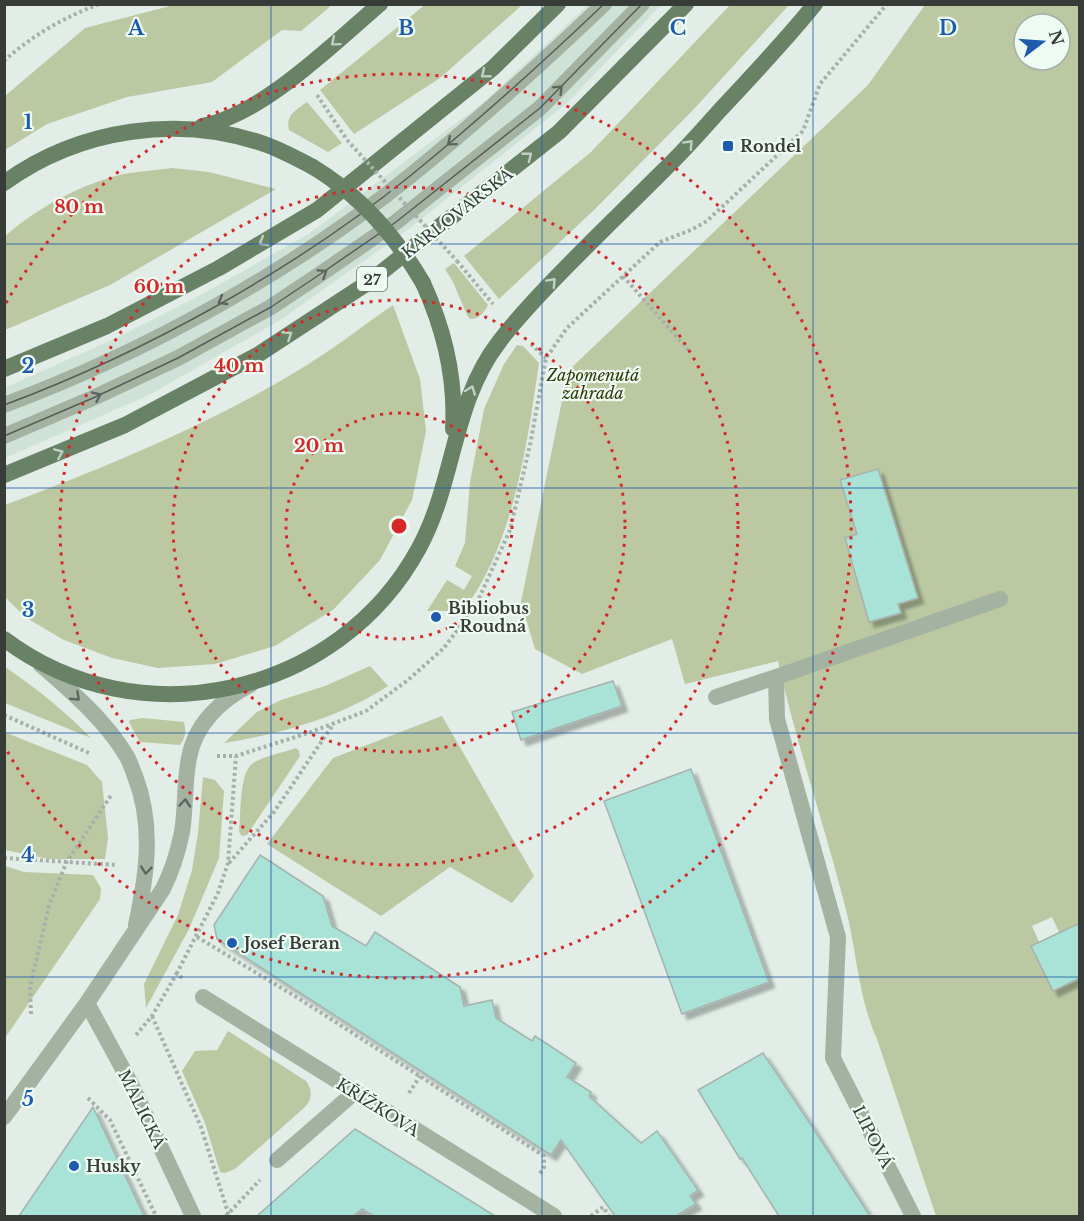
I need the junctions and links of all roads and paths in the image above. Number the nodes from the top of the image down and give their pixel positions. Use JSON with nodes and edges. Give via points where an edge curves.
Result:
{"nodes":[{"id":1,"x":100,"y":4,"type":"edge"},
{"id":2,"x":380,"y":4,"type":"edge"},
{"id":3,"x":558,"y":4,"type":"edge"},
{"id":4,"x":604,"y":4,"type":"edge"},
{"id":5,"x":642,"y":4,"type":"edge"},
{"id":6,"x":686,"y":4,"type":"edge"},
{"id":7,"x":815,"y":4,"type":"edge"},
{"id":8,"x":887,"y":4,"type":"edge"},
{"id":9,"x":4,"y":62,"type":"edge"},
{"id":10,"x":180,"y":129,"type":"junction"},
{"id":11,"x":347,"y":140,"type":"dead end"},
{"id":12,"x":4,"y":183,"type":"edge"},
{"id":13,"x":457,"y":261,"type":"dead end"},
{"id":14,"x":623,"y":276,"type":"junction"},
{"id":15,"x":690,"y":352,"type":"dead end"},
{"id":16,"x":4,"y":369,"type":"edge"},
{"id":17,"x":4,"y":405,"type":"edge"},
{"id":18,"x":4,"y":436,"type":"edge"},
{"id":19,"x":448,"y":466,"type":"junction"},
{"id":20,"x":4,"y":475,"type":"edge"},
{"id":21,"x":1000,"y":599,"type":"dead end"},
{"id":22,"x":4,"y":639,"type":"edge"},
{"id":23,"x":33,"y":658,"type":"junction"},
{"id":24,"x":776,"y":677,"type":"junction"},
{"id":25,"x":259,"y":681,"type":"junction"},
{"id":26,"x":716,"y":697,"type":"dead end"},
{"id":27,"x":4,"y":715,"type":"edge"},
{"id":28,"x":334,"y":723,"type":"junction"},
{"id":29,"x":127,"y":756,"type":"junction"},
{"id":30,"x":110,"y":782,"type":"dead end"},
{"id":31,"x":112,"y":794,"type":"junction"},
{"id":32,"x":115,"y":804,"type":"dead end"},
{"id":33,"x":118,"y":855,"type":"dead end"},
{"id":34,"x":4,"y":858,"type":"edge"},
{"id":35,"x":66,"y":863,"type":"junction"},
{"id":36,"x":228,"y":863,"type":"junction"},
{"id":37,"x":135,"y":934,"type":"junction"},
{"id":38,"x":197,"y":937,"type":"junction"},
{"id":39,"x":177,"y":974,"type":"junction"},
{"id":40,"x":203,"y":997,"type":"joint"},
{"id":41,"x":87,"y":1003,"type":"junction"},
{"id":42,"x":31,"y":1014,"type":"dead end"},
{"id":43,"x":152,"y":1016,"type":"junction"},
{"id":44,"x":117,"y":1059,"type":"junction"},
{"id":45,"x":355,"y":1092,"type":"junction"},
{"id":46,"x":88,"y":1098,"type":"dead end"},
{"id":47,"x":4,"y":1117,"type":"edge"},
{"id":48,"x":277,"y":1160,"type":"joint"},
{"id":49,"x":524,"y":1198,"type":"junction"},
{"id":50,"x":156,"y":1216,"type":"edge"},
{"id":51,"x":193,"y":1216,"type":"edge"},
{"id":52,"x":228,"y":1216,"type":"edge"},
{"id":53,"x":554,"y":1216,"type":"edge"},
{"id":54,"x":591,"y":1216,"type":"edge"},
{"id":55,"x":609,"y":1216,"type":"edge"},
{"id":56,"x":913,"y":1216,"type":"edge"}],
"edges":[{"from":1,"to":9,"type":"path","via":[[75,13],[19,47]]},
{"from":2,"to":10,"type":"main road","one_way":true,"via":[[255,104],[221,122]]},
{"from":3,"to":16,"type":"main road","one_way":true,"via":[[493,68],[317,210],[219,268],[107,326]]},
{"from":4,"to":17,"type":"street","one_way":true,"via":[[518,86],[338,230],[171,330],[96,367]]},
{"from":18,"to":5,"type":"street","name":"KARLOVARSKÁ","one_way":true,"via":[[178,358],[316,278],[396,222],[540,108]]},
{"from":20,"to":6,"type":"main road","name":"KARLOVARSKÁ","number":"27","one_way":true,"via":[[125,425],[259,354],[369,282],[559,132]]},
{"from":19,"to":7,"type":"main road","one_way":true,"via":[[472,385],[512,325],[786,41]]},
{"from":8,"to":14,"type":"path","via":[[820,84],[803,131],[707,221],[660,242]]},
{"from":10,"to":12,"type":"main road","via":[[137,131],[95,139],[63,150]]},
{"from":10,"to":19,"type":"main road","bridge":true,"via":[[202,130],[269,146],[313,167],[348,191],[379,220],[423,283],[446,347],[453,426]]},
{"from":11,"to":13,"type":"path","bridge":true},
{"from":14,"to":15,"type":"path"},
{"from":14,"to":28,"type":"path","via":[[567,328],[546,358],[510,530],[476,605],[444,648],[408,680],[366,711]]},
{"from":19,"to":25,"type":"main road","via":[[419,549],[377,606],[326,649]]},
{"from":21,"to":24,"type":"street"},
{"from":22,"to":23,"type":"main road"},
{"from":23,"to":25,"type":"main road","via":[[90,682],[140,693],[189,694]]},
{"from":23,"to":29,"type":"street","one_way":true,"via":[[79,698]]},
{"from":24,"to":26,"type":"street"},
{"from":24,"to":56,"type":"street","name":"LIPOVÁ","via":[[777,719],[838,937],[832,1058]]},
{"from":37,"to":25,"type":"street","one_way":true,"via":[[172,871],[182,830],[189,756],[200,728],[217,707]]},
{"from":27,"to":29,"type":"path","via":[[105,760]]},
{"from":28,"to":36,"type":"path","via":[[274,812]]},
{"from":28,"to":36,"type":"path","via":[[236,756]]},
{"from":29,"to":37,"type":"street","one_way":true,"via":[[140,788],[147,837],[147,865]]},
{"from":30,"to":31,"type":"path"},
{"from":31,"to":32,"type":"path"},
{"from":31,"to":35,"type":"path"},
{"from":33,"to":35,"type":"path","via":[[117,865]]},
{"from":34,"to":35,"type":"path"},
{"from":35,"to":42,"type":"path","via":[[49,906],[30,987]]},
{"from":36,"to":38,"type":"path"},
{"from":37,"to":41,"type":"street"},
{"from":38,"to":39,"type":"path"},
{"from":38,"to":49,"type":"path","via":[[544,1156],[544,1167]]},
{"from":39,"to":40,"type":"path"},
{"from":39,"to":43,"type":"path"},
{"from":40,"to":45,"type":"street","name":"KŘÍŽKOVA"},
{"from":41,"to":44,"type":"street","name":"MALICKÁ"},
{"from":41,"to":47,"type":"street"},
{"from":43,"to":44,"type":"path"},
{"from":43,"to":52,"type":"path","via":[[201,1127]]},
{"from":44,"to":51,"type":"street","name":"MALICKÁ"},
{"from":45,"to":48,"type":"street"},
{"from":45,"to":49,"type":"street","name":"KŘÍŽKOVA"},
{"from":46,"to":50,"type":"path","via":[[110,1120]]},
{"from":48,"to":52,"type":"path"},
{"from":49,"to":53,"type":"street","name":"KŘÍŽKOVA"},
{"from":54,"to":55,"type":"path","via":[[603,1207]]}]}
